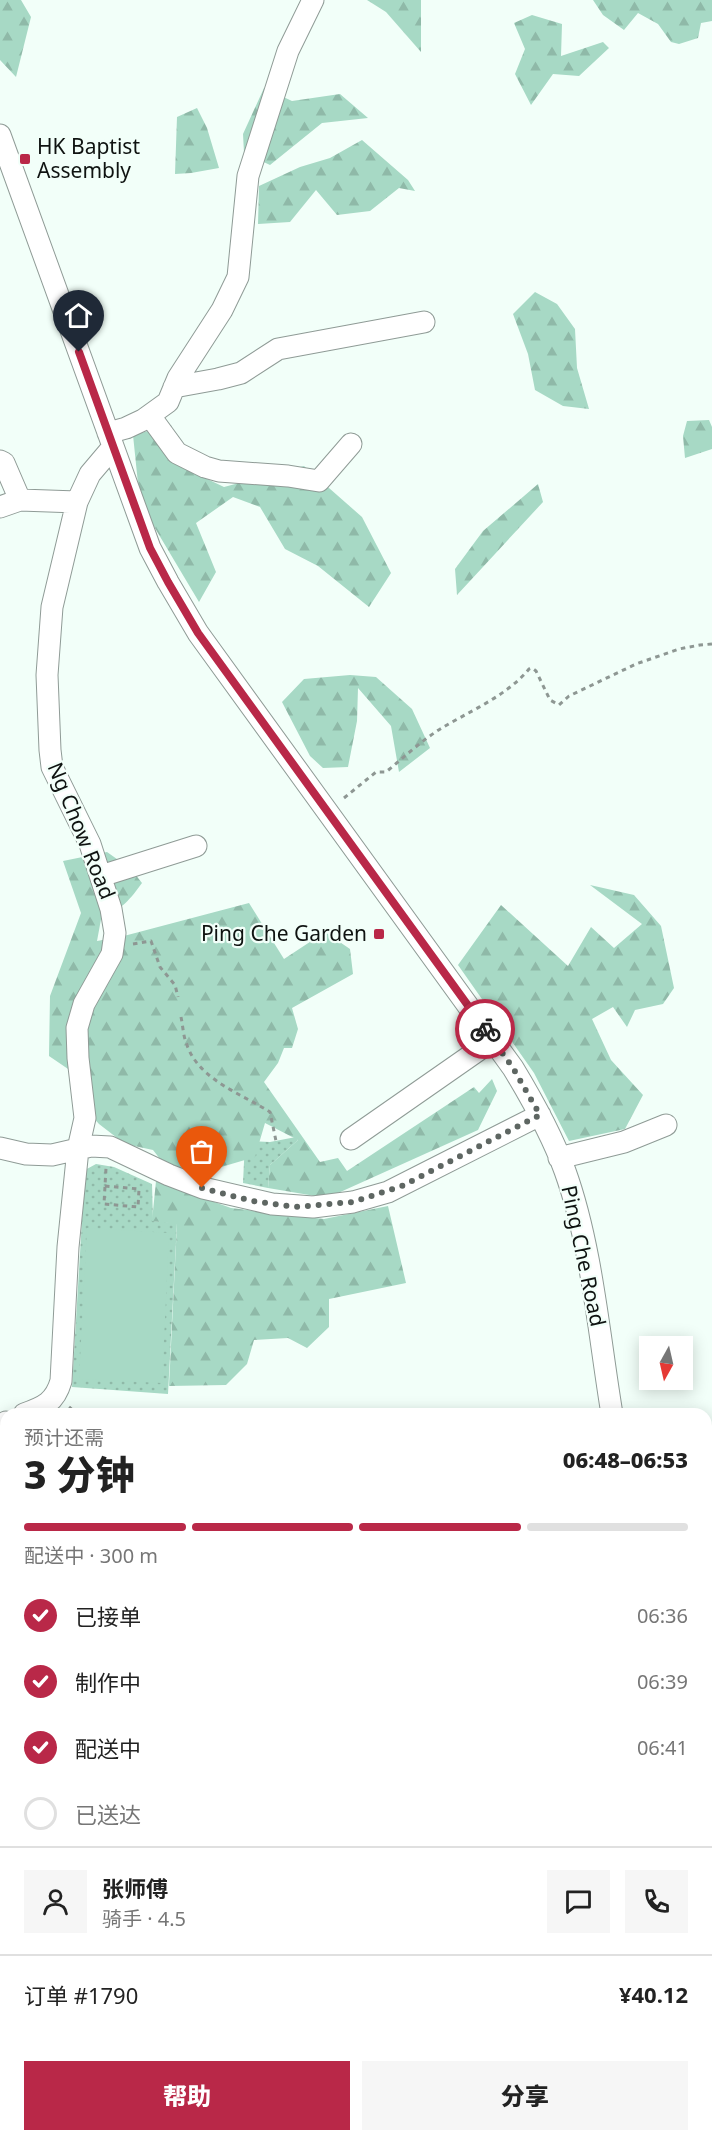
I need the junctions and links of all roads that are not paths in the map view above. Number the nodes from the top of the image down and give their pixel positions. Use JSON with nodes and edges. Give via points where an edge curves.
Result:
{"nodes":[{"id":1,"x":313,"y":0,"type":"edge"},
{"id":2,"x":0,"y":135,"type":"edge"},
{"id":3,"x":424,"y":322,"type":"dead end"},
{"id":4,"x":174,"y":387,"type":"junction"},
{"id":5,"x":150,"y":416,"type":"junction"},
{"id":6,"x":110,"y":440,"type":"junction"},
{"id":7,"x":351,"y":444,"type":"dead end"},
{"id":8,"x":0,"y":460,"type":"edge"},
{"id":9,"x":20,"y":500,"type":"junction"},
{"id":10,"x":77,"y":502,"type":"junction"},
{"id":11,"x":0,"y":507,"type":"edge"},
{"id":12,"x":196,"y":846,"type":"dead end"},
{"id":13,"x":101,"y":876,"type":"junction"},
{"id":14,"x":493,"y":1040,"type":"junction"},
{"id":15,"x":540,"y":1115,"type":"junction"},
{"id":16,"x":666,"y":1125,"type":"dead end"},
{"id":17,"x":351,"y":1139,"type":"dead end"},
{"id":18,"x":0,"y":1148,"type":"edge"},
{"id":19,"x":78,"y":1149,"type":"junction"},
{"id":20,"x":560,"y":1158,"type":"junction"},
{"id":21,"x":40,"y":1408,"type":"edge"},
{"id":22,"x":611,"y":1408,"type":"edge"}],
"edges":[{"from":1,"to":4,"type":"street","via":[[288,51],[248,176],[238,278]]},
{"from":2,"to":6,"type":"street","name":"Ping Che Road"},
{"from":3,"to":4,"type":"street","via":[[278,349],[241,373]]},
{"from":4,"to":5,"type":"street","via":[[168,402]]},
{"from":5,"to":6,"type":"street"},
{"from":5,"to":7,"type":"street","via":[[177,453],[219,471],[319,481]]},
{"from":6,"to":10,"type":"street","name":"Ng Chow Road"},
{"from":6,"to":14,"type":"street","name":"Ping Che Road","via":[[150,548],[198,633]]},
{"from":8,"to":9,"type":"street"},
{"from":9,"to":10,"type":"street"},
{"from":9,"to":11,"type":"street"},
{"from":10,"to":13,"type":"street","name":"Ng Chow Road","via":[[50,624],[50,750],[52,767],[90,844]]},
{"from":12,"to":13,"type":"street"},
{"from":13,"to":19,"type":"street","name":"Ng Chow Road","via":[[113,919],[114,947],[84,1004],[77,1028],[85,1113]]},
{"from":14,"to":15,"type":"street","name":"Ping Che Road"},
{"from":14,"to":17,"type":"street"},
{"from":15,"to":19,"type":"street","via":[[388,1192],[314,1207],[272,1204],[213,1191],[110,1147]]},
{"from":15,"to":20,"type":"street","name":"Ping Che Road"},
{"from":16,"to":20,"type":"street","via":[[624,1142]]},
{"from":18,"to":19,"type":"street","via":[[41,1155]]},
{"from":19,"to":21,"type":"street","name":"Ng Chow Road","via":[[61,1381],[57,1395]]},
{"from":20,"to":22,"type":"street","name":"Ping Che Road","via":[[577,1211]]}]}
